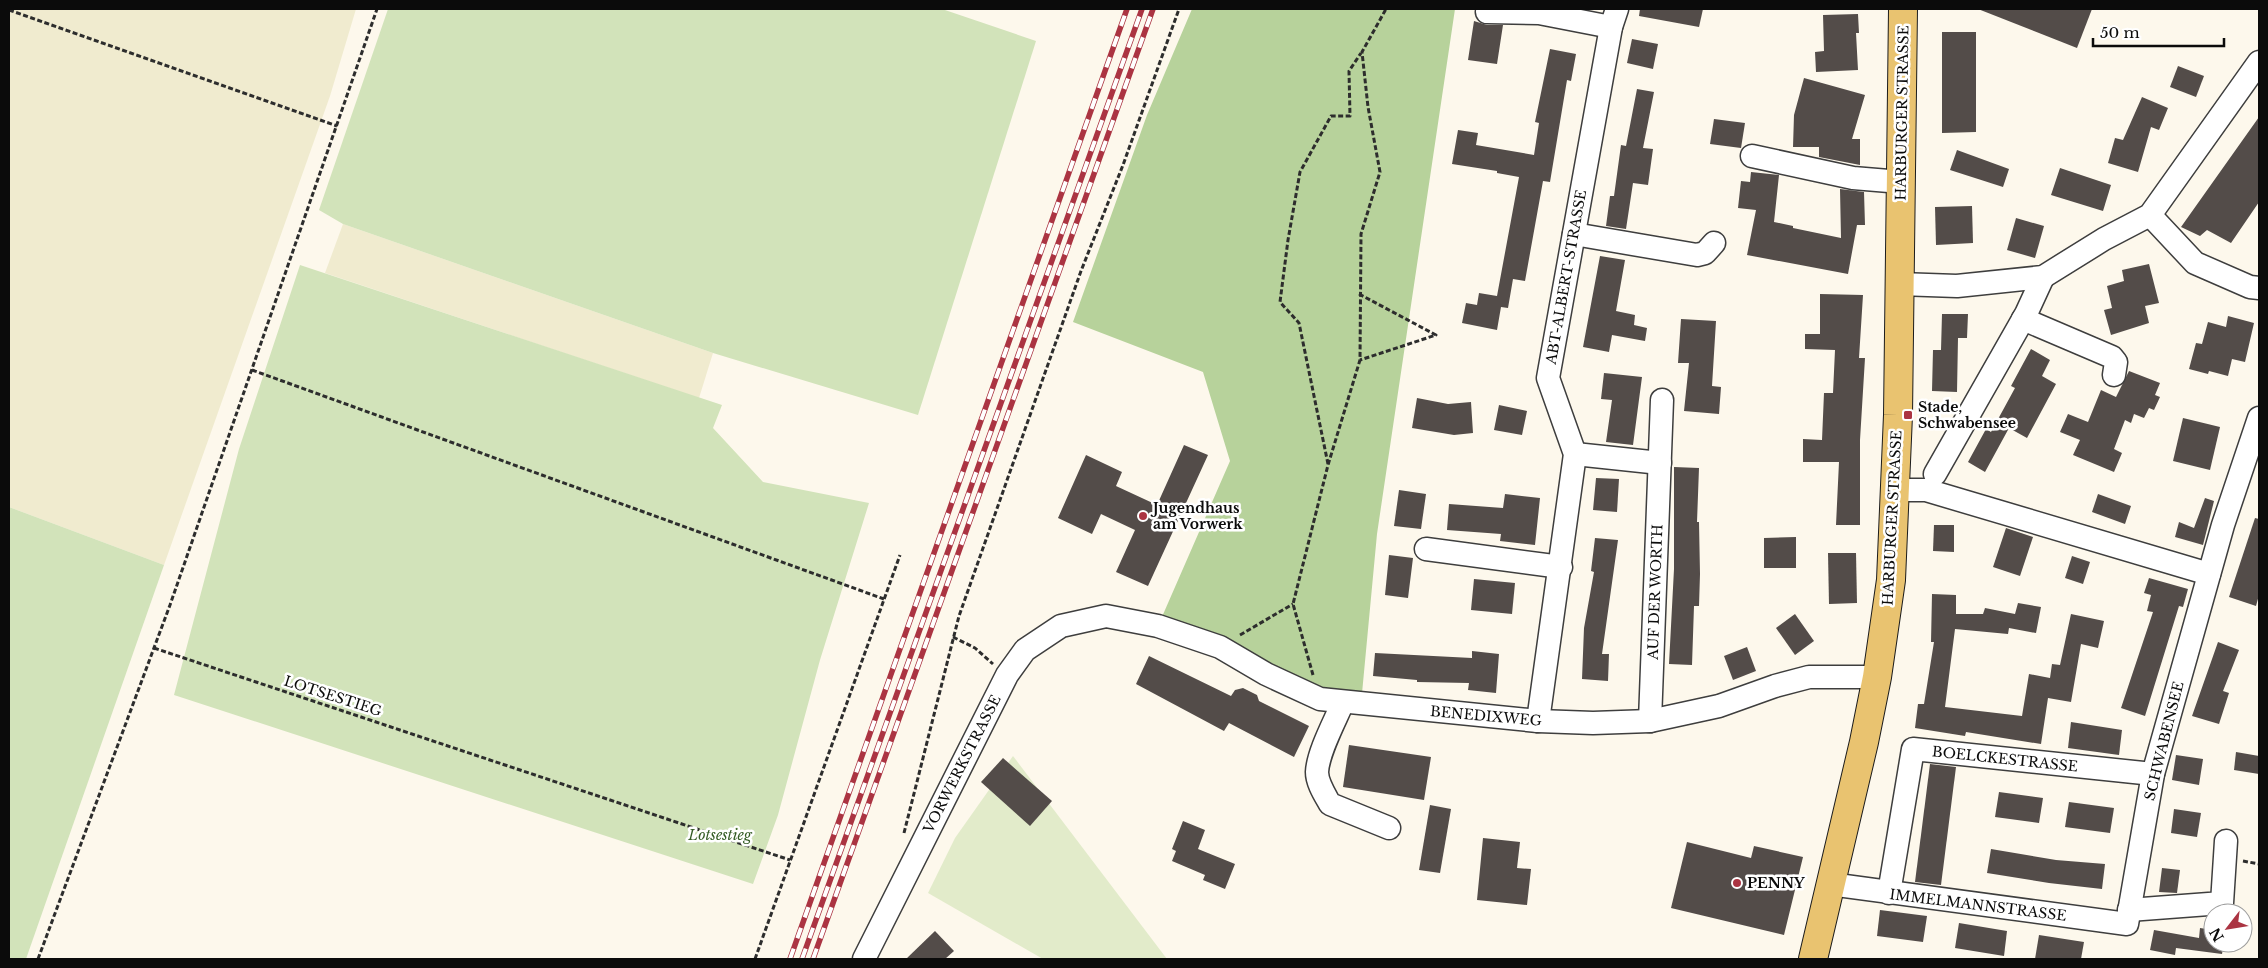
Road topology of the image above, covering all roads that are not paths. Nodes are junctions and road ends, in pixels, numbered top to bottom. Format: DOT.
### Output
graph roads {
  1 [pos="1903,9"];
  2 [pos="1487,12"];
  3 [pos="1614,18"];
  4 [pos="2259,62"];
  5 [pos="1752,156"];
  6 [pos="1901,182"];
  7 [pos="2150,215"];
  8 [pos="1574,234"];
  9 [pos="1714,243"];
  10 [pos="2043,277"];
  11 [pos="1899,284"];
  12 [pos="2259,288"];
  13 [pos="2023,319"];
  14 [pos="2114,375"];
  15 [pos="1662,400"];
  16 [pos="2259,418"];
  17 [pos="1575,454"];
  18 [pos="1660,463"];
  19 [pos="1935,474"];
  20 [pos="1895,490"];
  21 [pos="1426,549"];
  22 [pos="1561,566"];
  23 [pos="2209,574"];
  24 [pos="1106,616"];
  25 [pos="1877,677"];
  26 [pos="1343,702"];
  27 [pos="1650,721"];
  28 [pos="1538,722"];
  29 [pos="2152,774"];
  30 [pos="1388,828"];
  31 [pos="2226,841"];
  32 [pos="1830,884"];
  33 [pos="1889,893"];
  34 [pos="2128,917"];
  35 [pos="1815,949"];
  36 [pos="864,959"];
  1 -- 6 [label="main road, HARBURGER STRASSE"];
  2 -- 3 [label="street"];
  3 -- 8 [label="street, ABT-ALBERT-STRASSE"];
  4 -- 7 [label="street"];
  5 -- 6 [label="street"];
  6 -- 11 [label="main road, HARBURGER STRASSE"];
  7 -- 10 [label="street"];
  7 -- 12 [label="street"];
  8 -- 9 [label="street"];
  8 -- 17 [label="street, ABT-ALBERT-STRASSE"];
  10 -- 11 [label="street"];
  10 -- 13 [label="street"];
  11 -- 20 [label="main road, HARBURGER STRASSE"];
  13 -- 14 [label="street"];
  13 -- 19 [label="street"];
  15 -- 18 [label="street, AUF DER WORTH"];
  16 -- 23 [label="street, SCHWABENSEE"];
  17 -- 18 [label="street"];
  17 -- 22 [label="street, ABT-ALBERT-STRASSE"];
  18 -- 27 [label="street, AUF DER WORTH"];
  20 -- 23 [label="street"];
  20 -- 25 [label="main road, HARBURGER STRASSE"];
  21 -- 22 [label="street"];
  22 -- 28 [label="street, ABT-ALBERT-STRASSE"];
  23 -- 29 [label="street, SCHWABENSEE"];
  24 -- 26 [label="street, BENEDIXWEG"];
  24 -- 36 [label="street, VORWERKSTRASSE"];
  25 -- 27 [label="street, BENEDIXWEG"];
  25 -- 32 [label="main road, HARBURGER STRASSE"];
  26 -- 28 [label="street, BENEDIXWEG"];
  26 -- 30 [label="street"];
  27 -- 28 [label="street, BENEDIXWEG"];
  29 -- 33 [label="street, BOELCKESTRASSE"];
  29 -- 34 [label="street, SCHWABENSEE"];
  31 -- 34 [label="street"];
  32 -- 33 [label="street, IMMELMANNSTRASSE"];
  32 -- 35 [label="main road, HARBURGER STRASSE"];
  33 -- 34 [label="street, IMMELMANNSTRASSE"];
}
